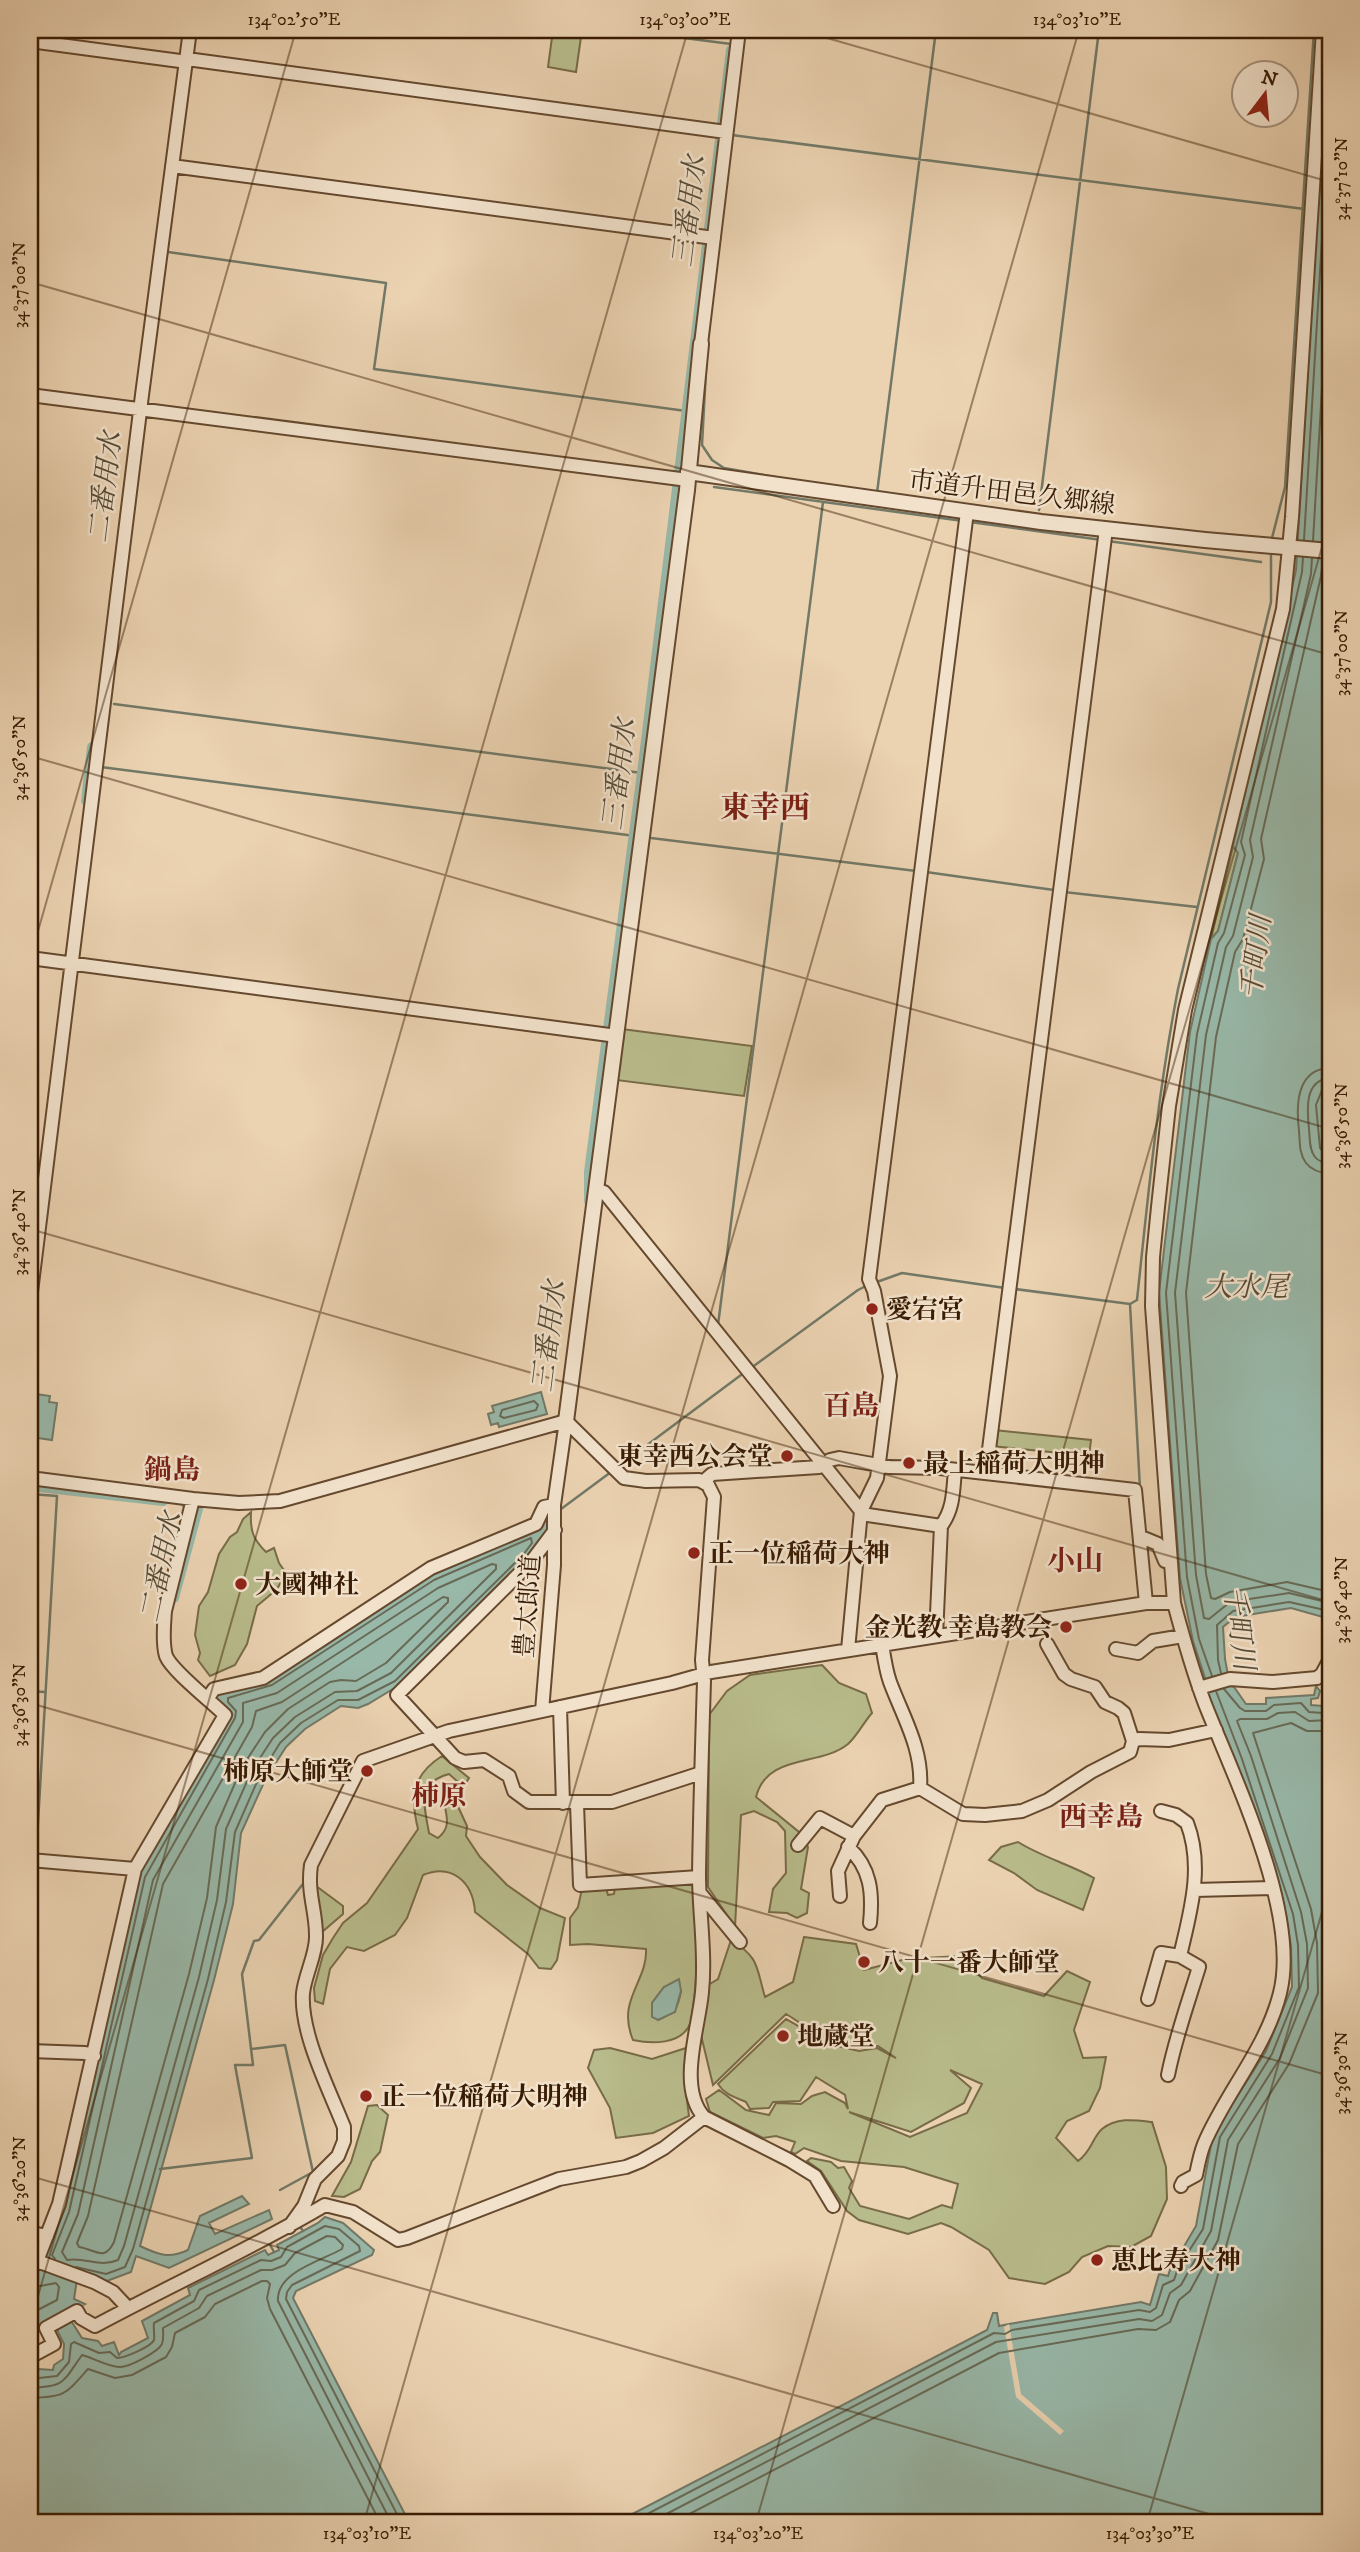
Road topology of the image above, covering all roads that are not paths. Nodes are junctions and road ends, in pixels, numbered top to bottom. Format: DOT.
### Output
graph roads {
  1 [pos="190,30"];
  2 [pos="739,30"];
  3 [pos="1323,30"];
  4 [pos="33,41"];
  5 [pos="184,60"];
  6 [pos="722,131"];
  7 [pos="172,166"];
  8 [pos="709,237"];
  9 [pos="701,344"];
  10 [pos="30,395"];
  11 [pos="138,409"];
  12 [pos="683,478"];
  13 [pos="966,519"];
  14 [pos="1106,537"];
  15 [pos="1287,547"];
  16 [pos="1330,551"];
  17 [pos="30,958"];
  18 [pos="72,964"];
  19 [pos="617,1036"];
  20 [pos="596,1189"];
  21 [pos="30,1300"];
  22 [pos="562,1423"];
  23 [pos="827,1462"];
  24 [pos="878,1464"];
  25 [pos="955,1470"];
  26 [pos="986,1473"];
  27 [pos="30,1478"];
  28 [pos="704,1481"];
  29 [pos="192,1504"];
  30 [pos="863,1508"];
  31 [pos="553,1513"];
  32 [pos="942,1525"];
  33 [pos="1141,1537"];
  34 [pos="1171,1574"];
  35 [pos="1146,1602"];
  36 [pos="1174,1603"];
  37 [pos="936,1636"];
  38 [pos="1183,1636"];
  39 [pos="882,1644"];
  40 [pos="1047,1644"];
  41 [pos="1116,1649"];
  42 [pos="848,1650"];
  43 [pos="1330,1659"];
  44 [pos="704,1677"];
  45 [pos="1202,1686"];
  46 [pos="209,1694"];
  47 [pos="560,1707"];
  48 [pos="542,1710"];
  49 [pos="1216,1730"];
  50 [pos="433,1736"];
  51 [pos="1133,1741"];
  52 [pos="701,1773"];
  53 [pos="920,1788"];
  54 [pos="563,1803"];
  55 [pos="577,1804"];
  56 [pos="1161,1811"];
  57 [pos="851,1841"];
  58 [pos="798,1845"];
  59 [pos="33,1861"];
  60 [pos="135,1869"];
  61 [pos="699,1877"];
  62 [pos="1273,1888"];
  63 [pos="1195,1890"];
  64 [pos="700,1893"];
  65 [pos="840,1896"];
  66 [pos="870,1923"];
  67 [pos="740,1942"];
  68 [pos="1180,1956"];
  69 [pos="1148,1999"];
  70 [pos="30,2051"];
  71 [pos="93,2056"];
  72 [pos="1168,2075"];
  73 [pos="704,2117"];
  74 [pos="1181,2186"];
  75 [pos="833,2206"];
  76 [pos="289,2227"];
  77 [pos="30,2233"];
  78 [pos="47,2236"];
  79 [pos="33,2266"];
  80 [pos="128,2308"];
  81 [pos="30,2357"];
  1 -- 5 [label="street"];
  2 -- 6 [label="street"];
  3 -- 15 [label="street"];
  4 -- 5 [label="street"];
  5 -- 6 [label="street"];
  5 -- 7 [label="street"];
  6 -- 8 [label="street"];
  7 -- 8 [label="street"];
  7 -- 11 [label="street"];
  8 -- 9 [label="street"];
  9 -- 12 [label="street"];
  10 -- 11 [label="street"];
  11 -- 12 [label="street"];
  11 -- 18 [label="street"];
  12 -- 13 [label="street, 市道升田邑久郷線"];
  12 -- 19 [label="street"];
  13 -- 14 [label="street, 市道升田邑久郷線"];
  13 -- 24 [label="street"];
  14 -- 15 [label="street, 市道升田邑久郷線"];
  14 -- 26 [label="street"];
  15 -- 16 [label="street, 市道升田邑久郷線"];
  15 -- 34 [label="street"];
  17 -- 18 [label="street"];
  18 -- 19 [label="street"];
  18 -- 21 [label="street"];
  19 -- 20 [label="street"];
  20 -- 22 [label="street"];
  20 -- 23 [label="street"];
  22 -- 28 [label="street"];
  22 -- 29 [label="street"];
  22 -- 31 [label="street, 豊太郎道"];
  23 -- 24 [label="street"];
  23 -- 28 [label="street"];
  23 -- 30 [label="street"];
  24 -- 25 [label="street"];
  24 -- 30 [label="street"];
  25 -- 26 [label="street"];
  25 -- 32 [label="street"];
  26 -- 33 [label="street"];
  27 -- 29 [label="street"];
  28 -- 44 [label="street"];
  29 -- 46 [label="street"];
  30 -- 32 [label="street"];
  30 -- 42 [label="street"];
  31 -- 46 [label="street"];
  31 -- 48 [label="street, 豊太郎道"];
  31 -- 50 [label="street"];
  32 -- 37 [label="street"];
  33 -- 34 [label="street"];
  33 -- 35 [label="street"];
  34 -- 36 [label="street"];
  35 -- 36 [label="street"];
  35 -- 37 [label="street"];
  36 -- 38 [label="street"];
  37 -- 39 [label="street"];
  38 -- 41 [label="street"];
  38 -- 45 [label="street"];
  39 -- 42 [label="street"];
  39 -- 53 [label="street"];
  40 -- 51 [label="street"];
  42 -- 44 [label="street"];
  43 -- 45 [label="street"];
  44 -- 47 [label="street"];
  44 -- 52 [label="street"];
  45 -- 49 [label="street"];
  46 -- 60 [label="street"];
  47 -- 48 [label="street"];
  47 -- 54 [label="street"];
  48 -- 50 [label="street"];
  49 -- 51 [label="street"];
  49 -- 62 [label="street"];
  50 -- 54 [label="street"];
  50 -- 76 [label="street"];
  51 -- 53 [label="street"];
  52 -- 55 [label="street"];
  52 -- 61 [label="street"];
  53 -- 57 [label="street"];
  54 -- 55 [label="street"];
  55 -- 61 [label="street"];
  56 -- 63 [label="street"];
  57 -- 58 [label="street"];
  57 -- 65 [label="street"];
  57 -- 66 [label="street"];
  59 -- 60 [label="street"];
  60 -- 71 [label="street"];
  61 -- 64 [label="street"];
  62 -- 63 [label="street"];
  62 -- 74 [label="street"];
  63 -- 68 [label="street"];
  64 -- 67 [label="street"];
  64 -- 73 [label="street"];
  68 -- 69 [label="street"];
  68 -- 72 [label="street"];
  70 -- 71 [label="street"];
  71 -- 78 [label="street"];
  73 -- 75 [label="street"];
  73 -- 76 [label="street"];
  76 -- 80 [label="street"];
  77 -- 78 [label="street"];
  78 -- 79 [label="street"];
  79 -- 80 [label="street"];
  80 -- 81 [label="street"];
}
